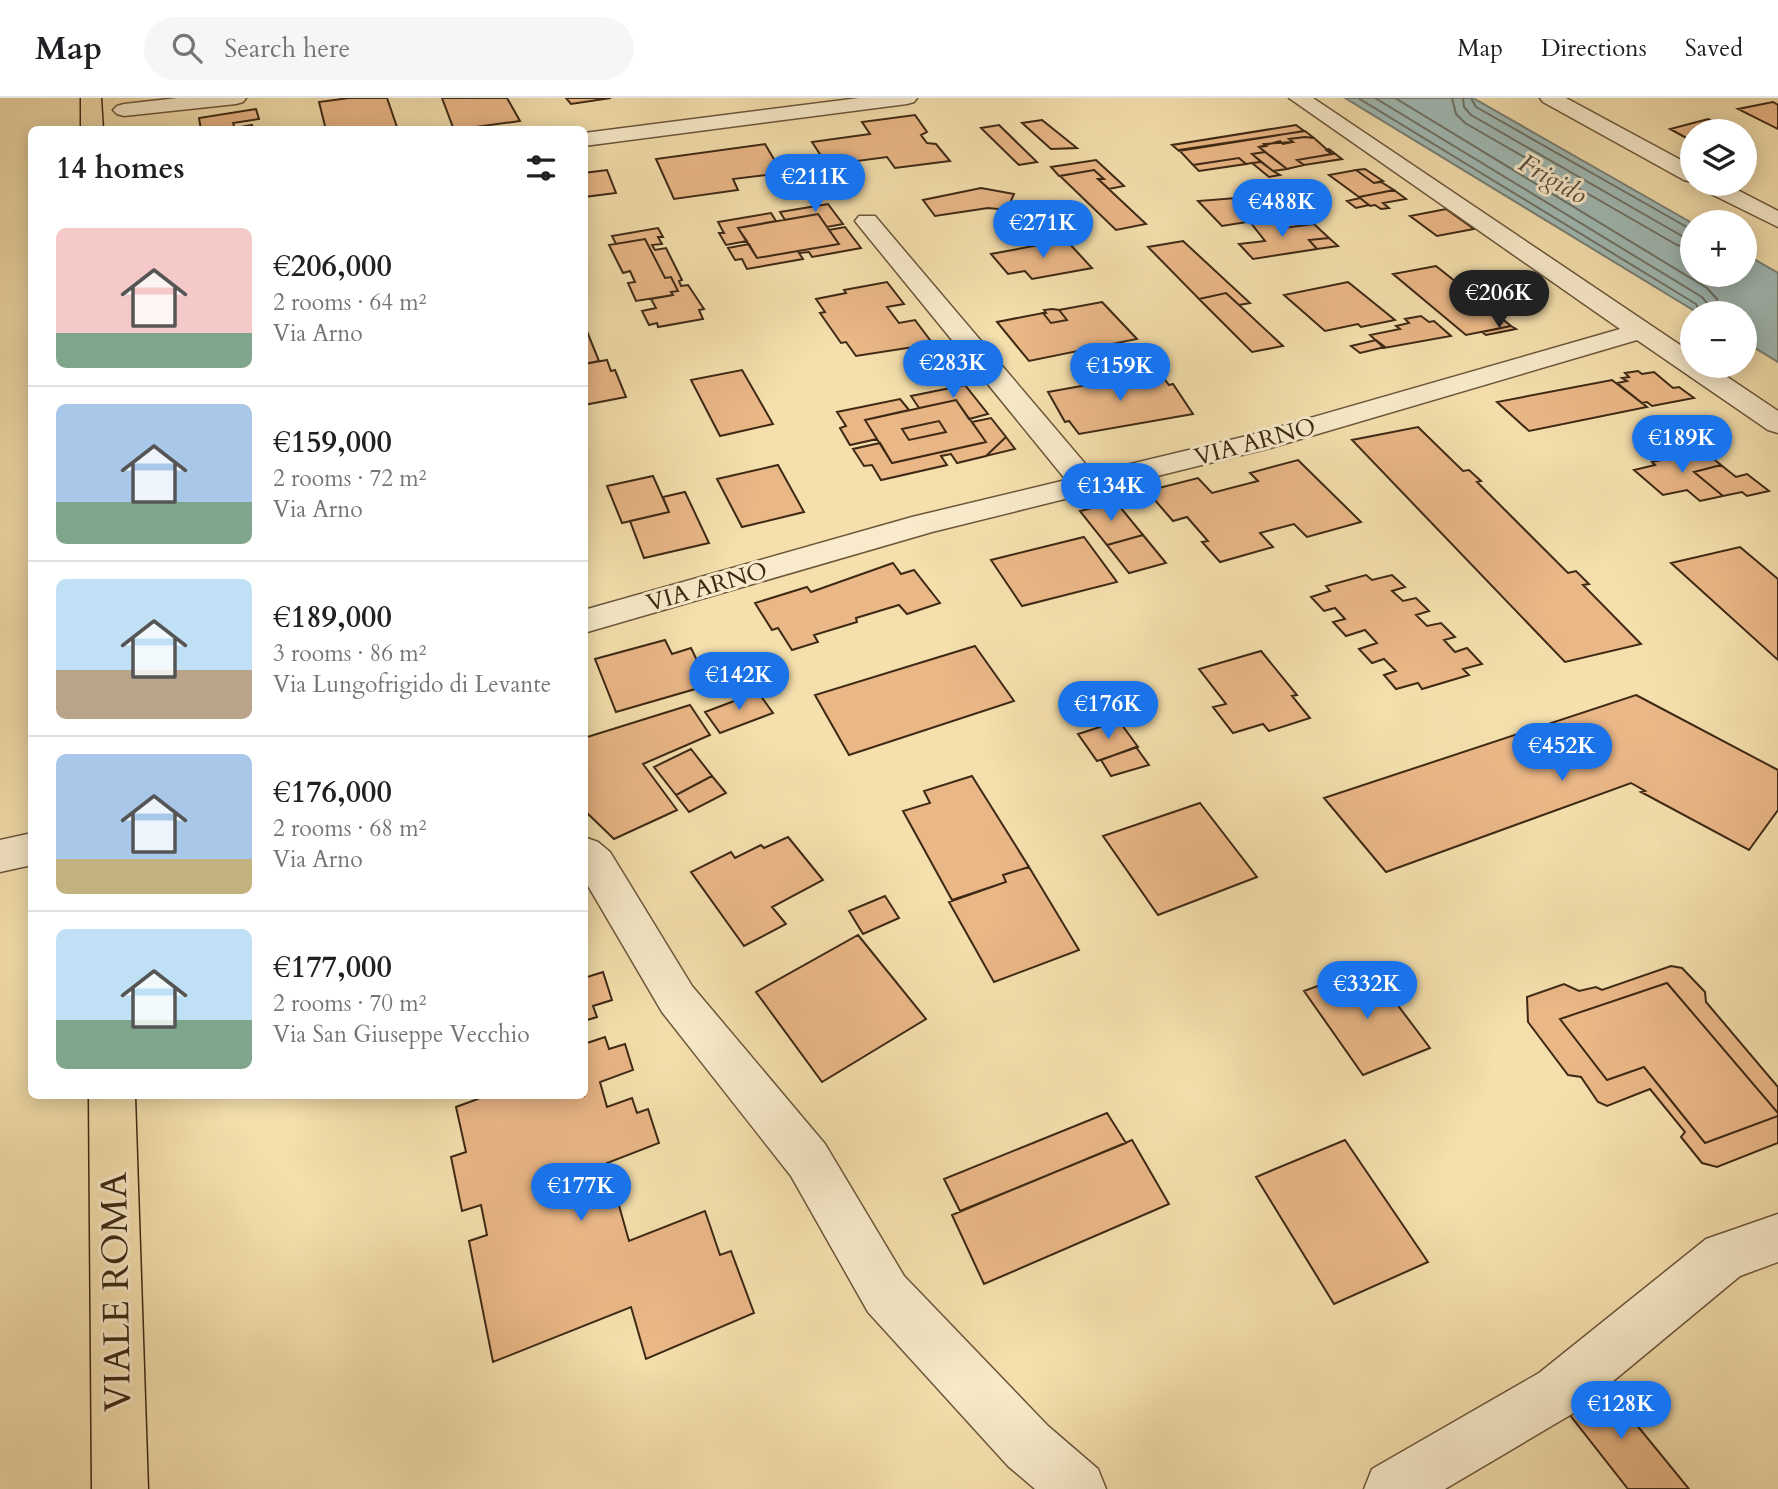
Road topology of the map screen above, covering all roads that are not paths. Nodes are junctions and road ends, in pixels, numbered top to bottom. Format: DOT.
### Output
graph roads {
  1 [pos="91,98"];
  2 [pos="236,98"];
  3 [pos="907,98"];
  4 [pos="1299,98"];
  5 [pos="1550,98"];
  6 [pos="124,110"];
  7 [pos="92,126"];
  8 [pos="588,139"];
  9 [pos="1680,168"];
  10 [pos="1732,196"];
  11 [pos="1778,220"];
  12 [pos="867,221"];
  13 [pos="1641,331"];
  14 [pos="1778,424"];
  15 [pos="1086,484"];
  16 [pos="588,621"];
  17 [pos="28,850"];
  18 [pos="0,856"];
  19 [pos="588,856"];
  20 [pos="112,1099"];
  21 [pos="1778,1238"];
  22 [pos="120,1489"];
  23 [pos="1078,1489"];
  24 [pos="1392,1489"];
  1 -- 7 [label="main road"];
  2 -- 6 [label="street"];
  3 -- 8 [label="street"];
  4 -- 13 [label="street"];
  5 -- 9 [label="street"];
  10 -- 11 [label="street"];
  12 -- 15 [label="street"];
  13 -- 14 [label="street"];
  13 -- 15 [label="street, VIA ARNO"];
  15 -- 16 [label="street, VIA ARNO"];
  17 -- 18 [label="street"];
  19 -- 23 [label="street"];
  20 -- 22 [label="main road, VIALE ROMA"];
  21 -- 24 [label="street"];
}
